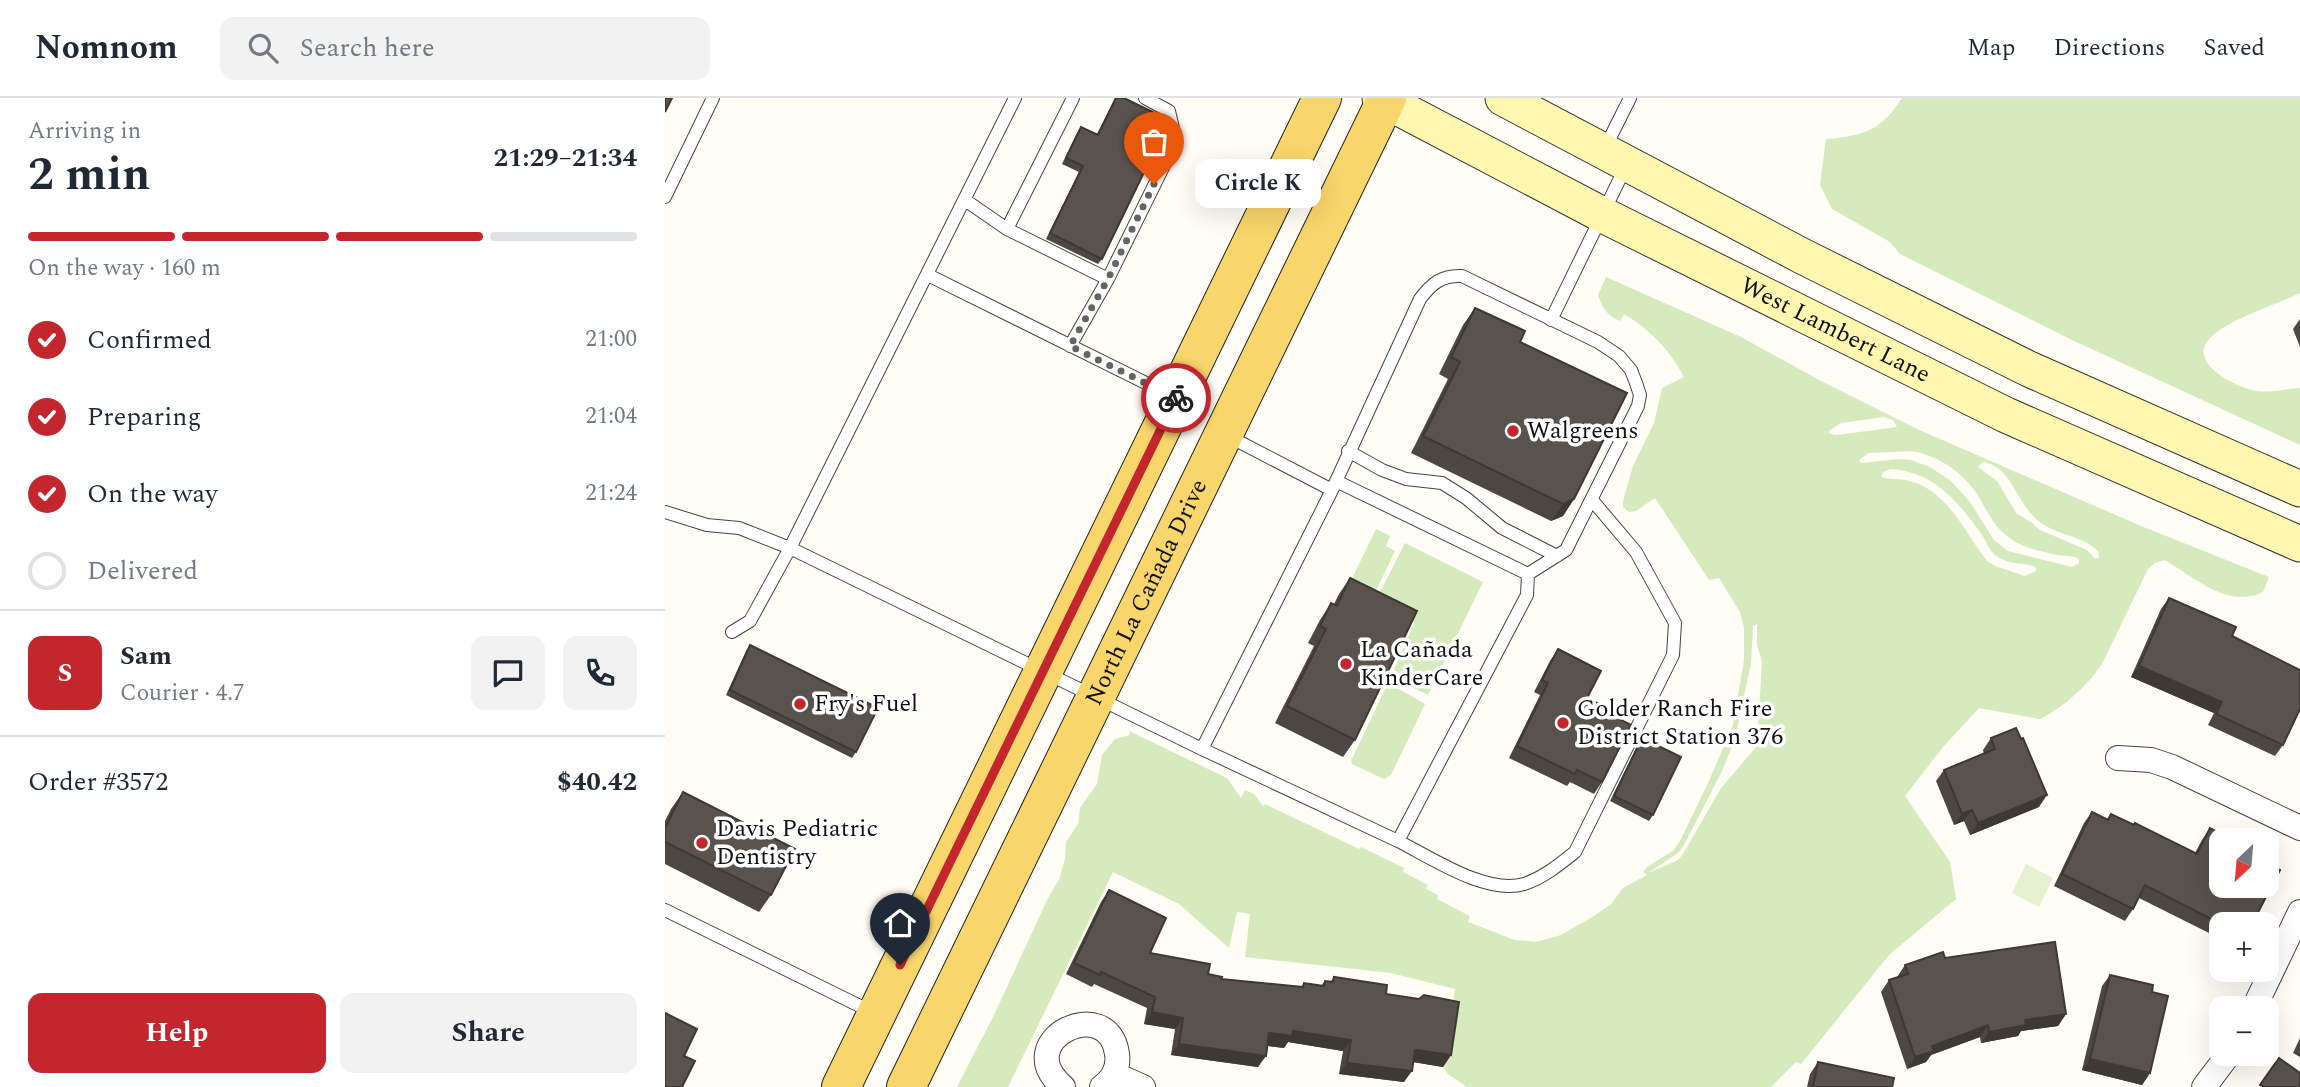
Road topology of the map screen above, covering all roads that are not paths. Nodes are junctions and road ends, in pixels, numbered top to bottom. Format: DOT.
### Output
graph roads {
  1 [pos="713,98"];
  2 [pos="1015,98"];
  3 [pos="1073,98"];
  4 [pos="1145,98"];
  5 [pos="1322,98"];
  6 [pos="1503,98"];
  7 [pos="1630,98"];
  8 [pos="1384,99"];
  9 [pos="1616,157"];
  10 [pos="665,197"];
  11 [pos="965,200"];
  12 [pos="1601,214"];
  13 [pos="1007,229"];
  14 [pos="927,275"];
  15 [pos="1108,279"];
  16 [pos="1551,320"];
  17 [pos="1070,346"];
  18 [pos="1177,398"];
  19 [pos="1224,435"];
  20 [pos="1348,451"];
  21 [pos="1334,485"];
  22 [pos="2300,489"];
  23 [pos="1591,500"];
  24 [pos="665,512"];
  25 [pos="2300,544"];
  26 [pos="790,548"];
  27 [pos="1557,556"];
  28 [pos="1528,575"];
  29 [pos="732,632"];
  30 [pos="1043,671"];
  31 [pos="1097,698"];
  32 [pos="1202,750"];
  33 [pos="2118,758"];
  34 [pos="2300,828"];
  35 [pos="1398,841"];
  36 [pos="665,910"];
  37 [pos="2300,912"];
  38 [pos="2260,996"];
  39 [pos="877,1014"];
  40 [pos="2220,1066"];
  41 [pos="1108,1081"];
  42 [pos="841,1087"];
  43 [pos="906,1087"];
  44 [pos="1063,1087"];
  45 [pos="1143,1087"];
  46 [pos="2204,1087"];
  1 -- 10 [label="lane"];
  2 -- 11 [label="lane"];
  3 -- 13 [label="lane"];
  4 -- 15 [label="lane"];
  5 -- 18 [label="main road"];
  6 -- 9 [label="main road, West Lambert Lane"];
  7 -- 9 [label="lane"];
  8 -- 12 [label="main road, West Lambert Lane"];
  8 -- 19 [label="main road, North La Cañada Drive"];
  9 -- 12 [label="lane"];
  9 -- 22 [label="main road, West Lambert Lane"];
  11 -- 13 [label="lane"];
  11 -- 14 [label="lane"];
  12 -- 16 [label="lane"];
  12 -- 25 [label="main road, West Lambert Lane"];
  13 -- 15 [label="lane"];
  14 -- 17 [label="lane"];
  14 -- 26 [label="lane"];
  15 -- 17 [label="lane"];
  16 -- 20 [label="lane"];
  16 -- 23 [label="lane"];
  17 -- 18 [label="lane"];
  18 -- 30 [label="main road"];
  19 -- 21 [label="lane"];
  19 -- 31 [label="main road, North La Cañada Drive"];
  20 -- 21 [label="lane"];
  20 -- 27 [label="lane"];
  21 -- 28 [label="lane"];
  21 -- 32 [label="lane"];
  23 -- 27 [label="lane"];
  23 -- 35 [label="lane"];
  24 -- 26 [label="lane"];
  26 -- 29 [label="lane"];
  26 -- 30 [label="lane"];
  27 -- 28 [label="lane"];
  28 -- 35 [label="lane"];
  30 -- 31 [label="lane"];
  30 -- 39 [label="main road"];
  31 -- 32 [label="lane"];
  31 -- 43 [label="main road, North La Cañada Drive"];
  32 -- 35 [label="lane"];
  33 -- 34 [label="street"];
  36 -- 39 [label="lane"];
  37 -- 38 [label="street"];
  39 -- 42 [label="main road"];
  40 -- 46 [label="street"];
  41 -- 44 [label="street"];
  41 -- 45 [label="street"];
}
